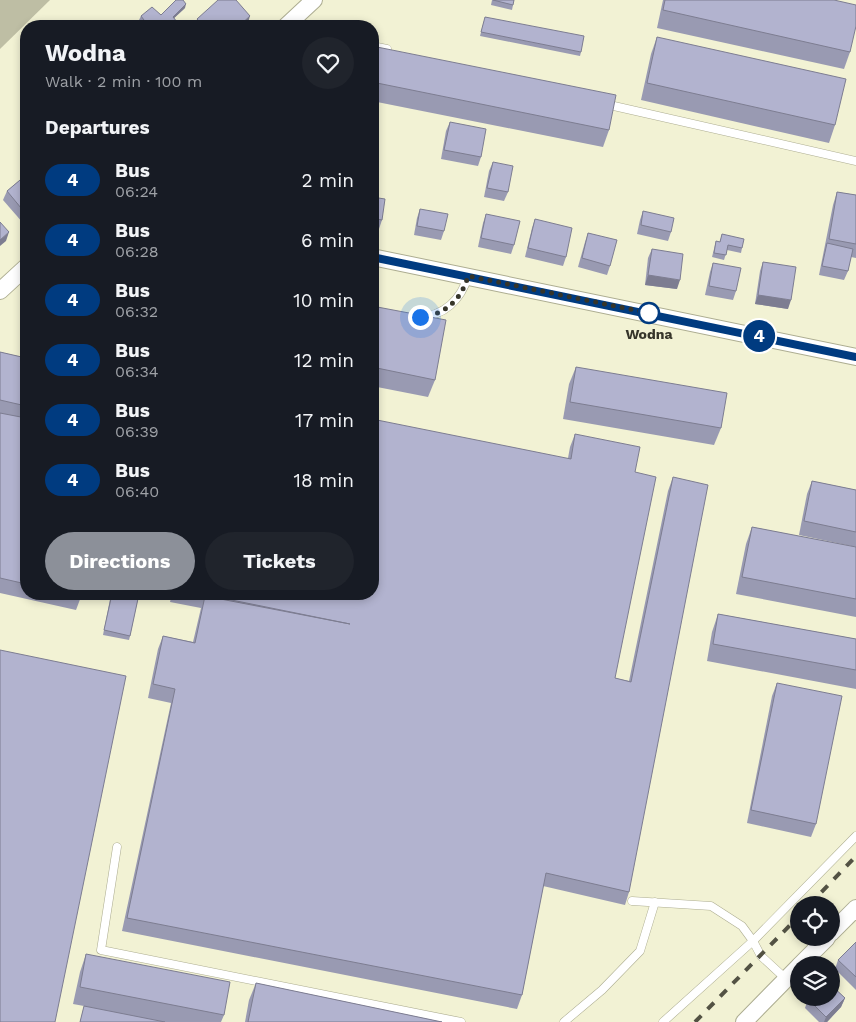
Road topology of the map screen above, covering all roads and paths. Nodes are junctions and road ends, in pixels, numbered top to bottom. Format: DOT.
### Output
graph roads {
  1 [pos="314,0"];
  2 [pos="292,20"];
  3 [pos="379,47"];
  4 [pos="391,50"];
  5 [pos="600,102"];
  6 [pos="856,161"];
  7 [pos="379,258"];
  8 [pos="20,273"];
  9 [pos="468,276"];
  10 [pos="0,291"];
  11 [pos="406,317"];
  12 [pos="856,357"];
  13 [pos="856,836"];
  14 [pos="117,848"];
  15 [pos="632,901"];
  16 [pos="656,902"];
  17 [pos="856,908"];
  18 [pos="840,924"];
  19 [pos="753,941"];
  20 [pos="819,946"];
  21 [pos="809,956"];
  22 [pos="790,975"];
  23 [pos="786,979"];
  24 [pos="461,1022"];
  25 [pos="564,1022"];
  26 [pos="663,1022"];
  27 [pos="744,1022"];
  1 -- 2 [label="street"];
  3 -- 4 [label="lane"];
  5 -- 6 [label="lane"];
  7 -- 9 [label="street"];
  8 -- 10 [label="street"];
  9 -- 11 [label="lane"];
  9 -- 12 [label="street"];
  13 -- 19 [label="lane"];
  14 -- 24 [label="lane"];
  15 -- 16 [label="lane"];
  16 -- 19 [label="lane"];
  16 -- 25 [label="lane"];
  17 -- 18 [label="street"];
  19 -- 23 [label="lane"];
  19 -- 26 [label="lane"];
  20 -- 21 [label="street"];
  22 -- 23 [label="street"];
  23 -- 27 [label="street"];
}
